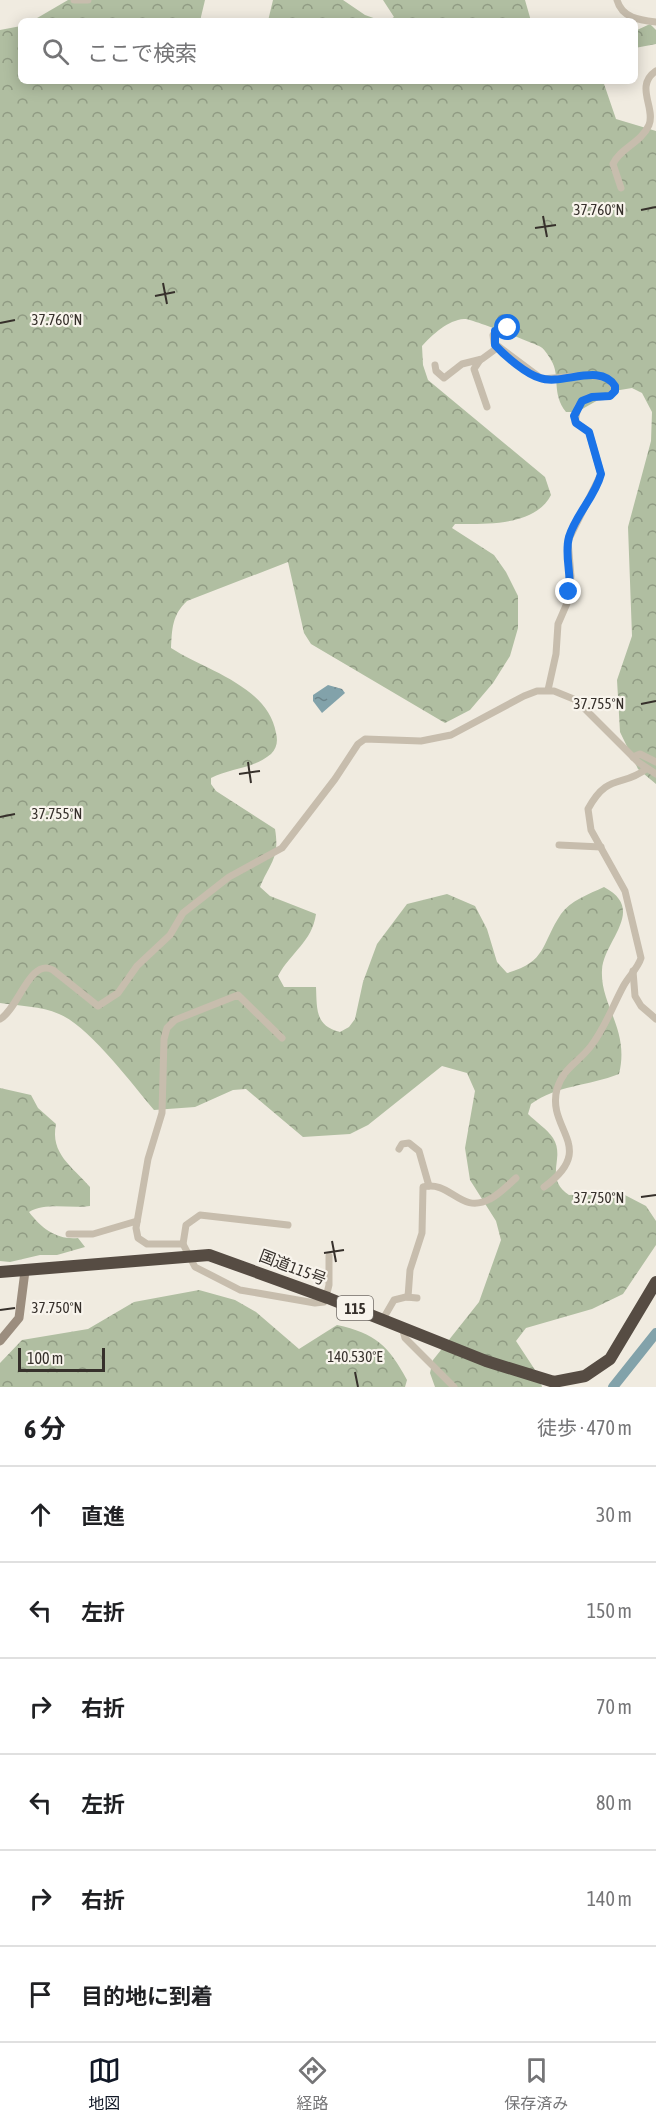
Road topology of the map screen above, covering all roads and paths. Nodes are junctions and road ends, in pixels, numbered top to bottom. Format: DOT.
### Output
graph roads {
  1 [pos="74,0"];
  2 [pos="88,0"];
  3 [pos="617,0"];
  4 [pos="656,22"];
  5 [pos="656,71"];
  6 [pos="621,188"];
  7 [pos="512,334"];
  8 [pos="497,348"];
  9 [pos="480,360"];
  10 [pos="435,365"];
  11 [pos="487,407"];
  12 [pos="548,690"];
  13 [pos="633,757"];
  14 [pos="656,762"];
  15 [pos="646,769"];
  16 [pos="656,774"];
  17 [pos="560,845"];
  18 [pos="601,847"];
  19 [pos="633,971"];
  20 [pos="0,1019"];
  21 [pos="656,1019"];
  22 [pos="282,1038"];
  23 [pos="399,1149"];
  24 [pos="516,1178"];
  25 [pos="429,1186"];
  26 [pos="544,1187"];
  27 [pos="137,1221"];
  28 [pos="288,1226"];
  29 [pos="69,1234"];
  30 [pos="186,1250"];
  31 [pos="329,1256"];
  32 [pos="25,1271"];
  33 [pos="0,1272"];
  34 [pos="656,1282"];
  35 [pos="327,1297"];
  36 [pos="408,1297"];
  37 [pos="417,1298"];
  38 [pos="383,1319"];
  39 [pos="402,1327"];
  40 [pos="0,1341"];
  41 [pos="582,1382"];
  42 [pos="454,1387"];
  1 -- 2 [label="street"];
  3 -- 4 [label="street"];
  5 -- 6 [label="street"];
  7 -- 8 [label="street"];
  8 -- 9 [label="street"];
  8 -- 12 [label="street"];
  9 -- 10 [label="street"];
  9 -- 11 [label="street"];
  12 -- 13 [label="street"];
  12 -- 20 [label="street"];
  13 -- 14 [label="street"];
  13 -- 15 [label="street"];
  15 -- 16 [label="street"];
  15 -- 18 [label="street"];
  17 -- 18 [label="street"];
  18 -- 19 [label="street"];
  19 -- 21 [label="street"];
  19 -- 26 [label="street"];
  22 -- 27 [label="street"];
  23 -- 25 [label="street"];
  24 -- 25 [label="street"];
  25 -- 36 [label="street"];
  27 -- 29 [label="street"];
  27 -- 30 [label="street"];
  28 -- 30 [label="street"];
  30 -- 32 [label="highway, 国道115号 / 115"];
  30 -- 35 [label="highway, 国道115号 / 115"];
  30 -- 35 [label="street"];
  31 -- 35 [label="street"];
  32 -- 33 [label="highway, 国道115号 / 115"];
  32 -- 40 [label="main road"];
  34 -- 41 [label="highway, 国道115号 / 115"];
  35 -- 38 [label="highway, 国道115号 / 115"];
  36 -- 37 [label="street"];
  36 -- 38 [label="street"];
  38 -- 39 [label="highway, 国道115号 / 115"];
  39 -- 41 [label="highway, 国道115号 / 115"];
  39 -- 42 [label="street"];
}
